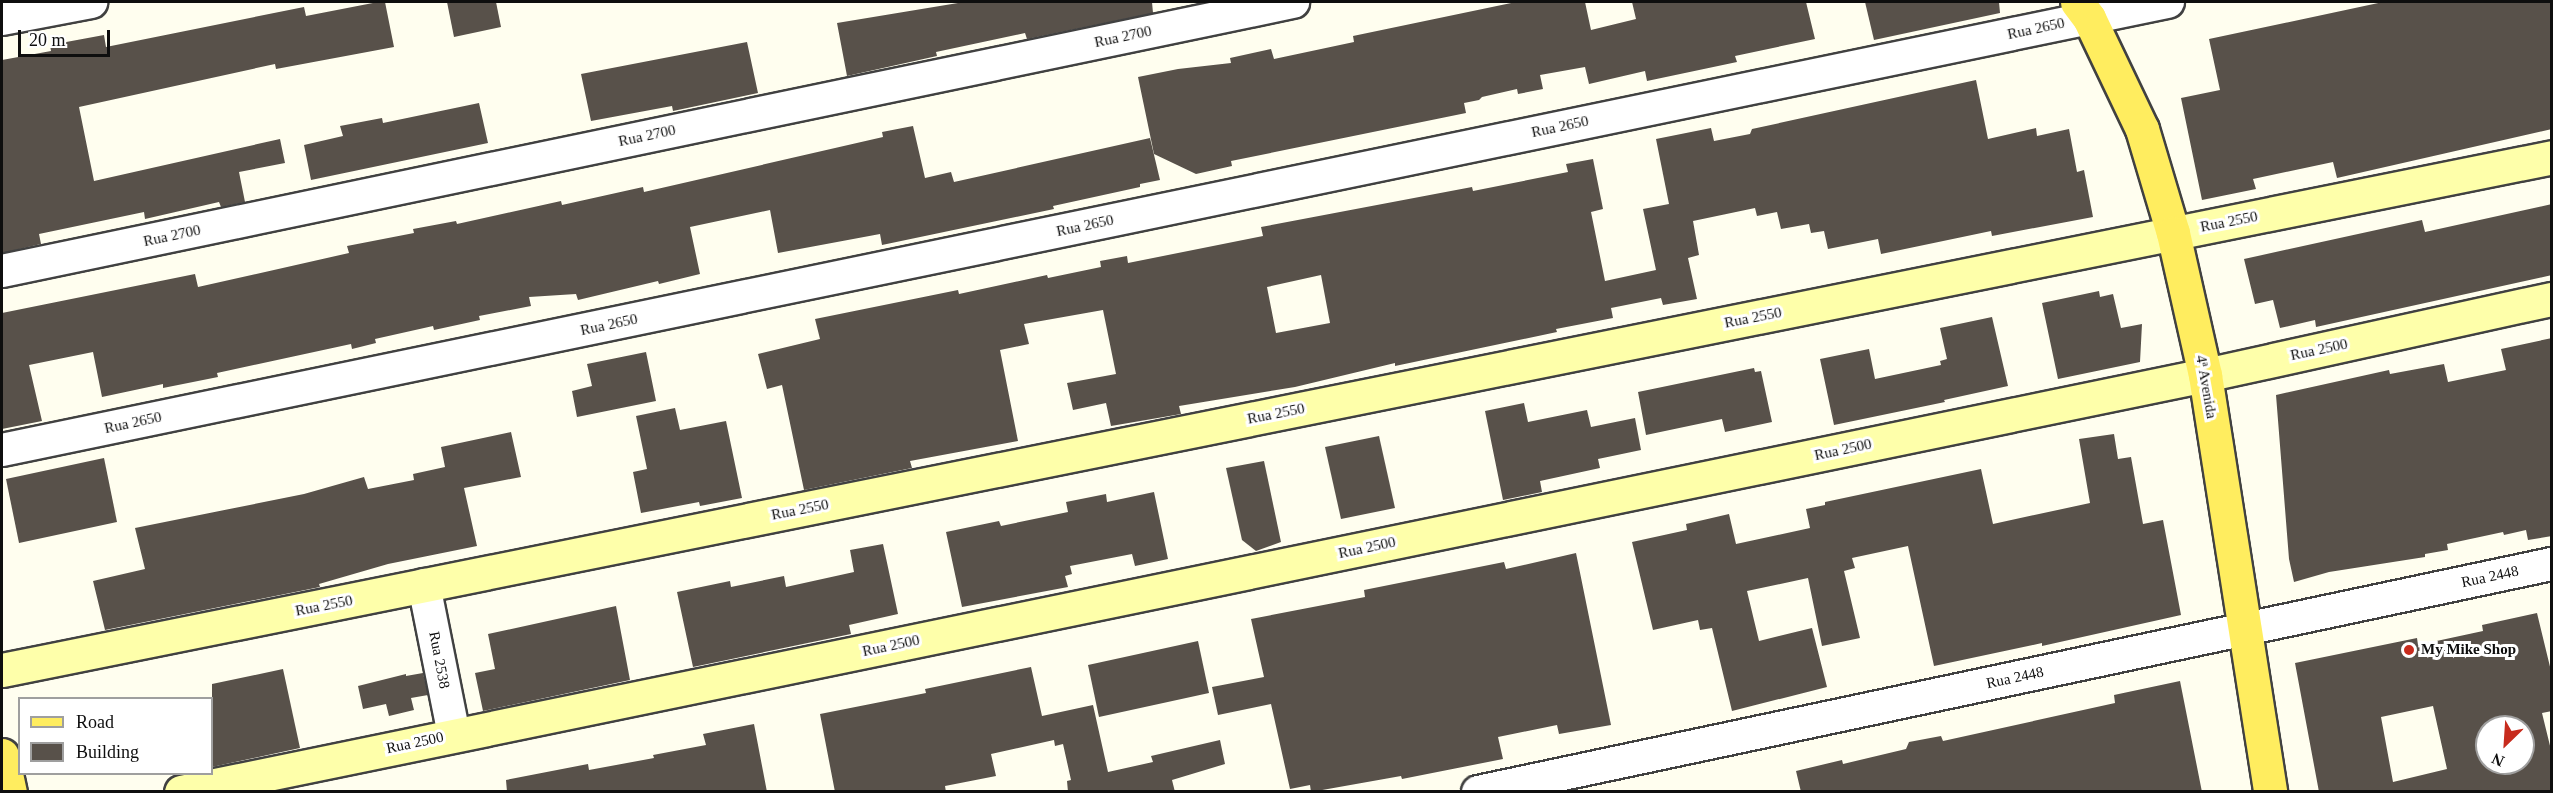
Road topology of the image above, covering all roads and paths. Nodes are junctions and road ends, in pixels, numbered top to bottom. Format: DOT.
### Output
graph roads {
  1 [pos="91,2"];
  2 [pos="1293,2"];
  3 [pos="2168,2"];
  4 [pos="2083,10"];
  5 [pos="2,19"];
  6 [pos="2552,157"];
  7 [pos="2174,233"];
  8 [pos="2,271"];
  9 [pos="2552,299"];
  10 [pos="2205,375"];
  11 [pos="2,450"];
  12 [pos="2552,564"];
  13 [pos="424,585"];
  14 [pos="2245,629"];
  15 [pos="2,670"];
  16 [pos="454,735"];
  17 [pos="2,754"];
  18 [pos="10,792"];
  19 [pos="181,792"];
  20 [pos="1478,792"];
  21 [pos="2270,792"];
  1 -- 5 [label="street"];
  2 -- 8 [label="street, Rua 2700"];
  3 -- 4 [label="street, Rua 2650"];
  4 -- 7 [label="main road, 4ª Avenida"];
  4 -- 11 [label="street, Rua 2650"];
  6 -- 7 [label="main road, Rua 2550"];
  7 -- 10 [label="main road, 4ª Avenida"];
  7 -- 13 [label="main road, Rua 2550"];
  9 -- 10 [label="main road, Rua 2500"];
  10 -- 14 [label="main road, 4ª Avenida"];
  10 -- 16 [label="main road, Rua 2500"];
  12 -- 14 [label="street, Rua 2448"];
  13 -- 15 [label="main road, Rua 2550"];
  13 -- 16 [label="street, Rua 2538"];
  14 -- 20 [label="street, Rua 2448"];
  14 -- 21 [label="main road, 4ª Avenida"];
  16 -- 19 [label="main road, Rua 2500"];
  17 -- 18 [label="main road"];
}
